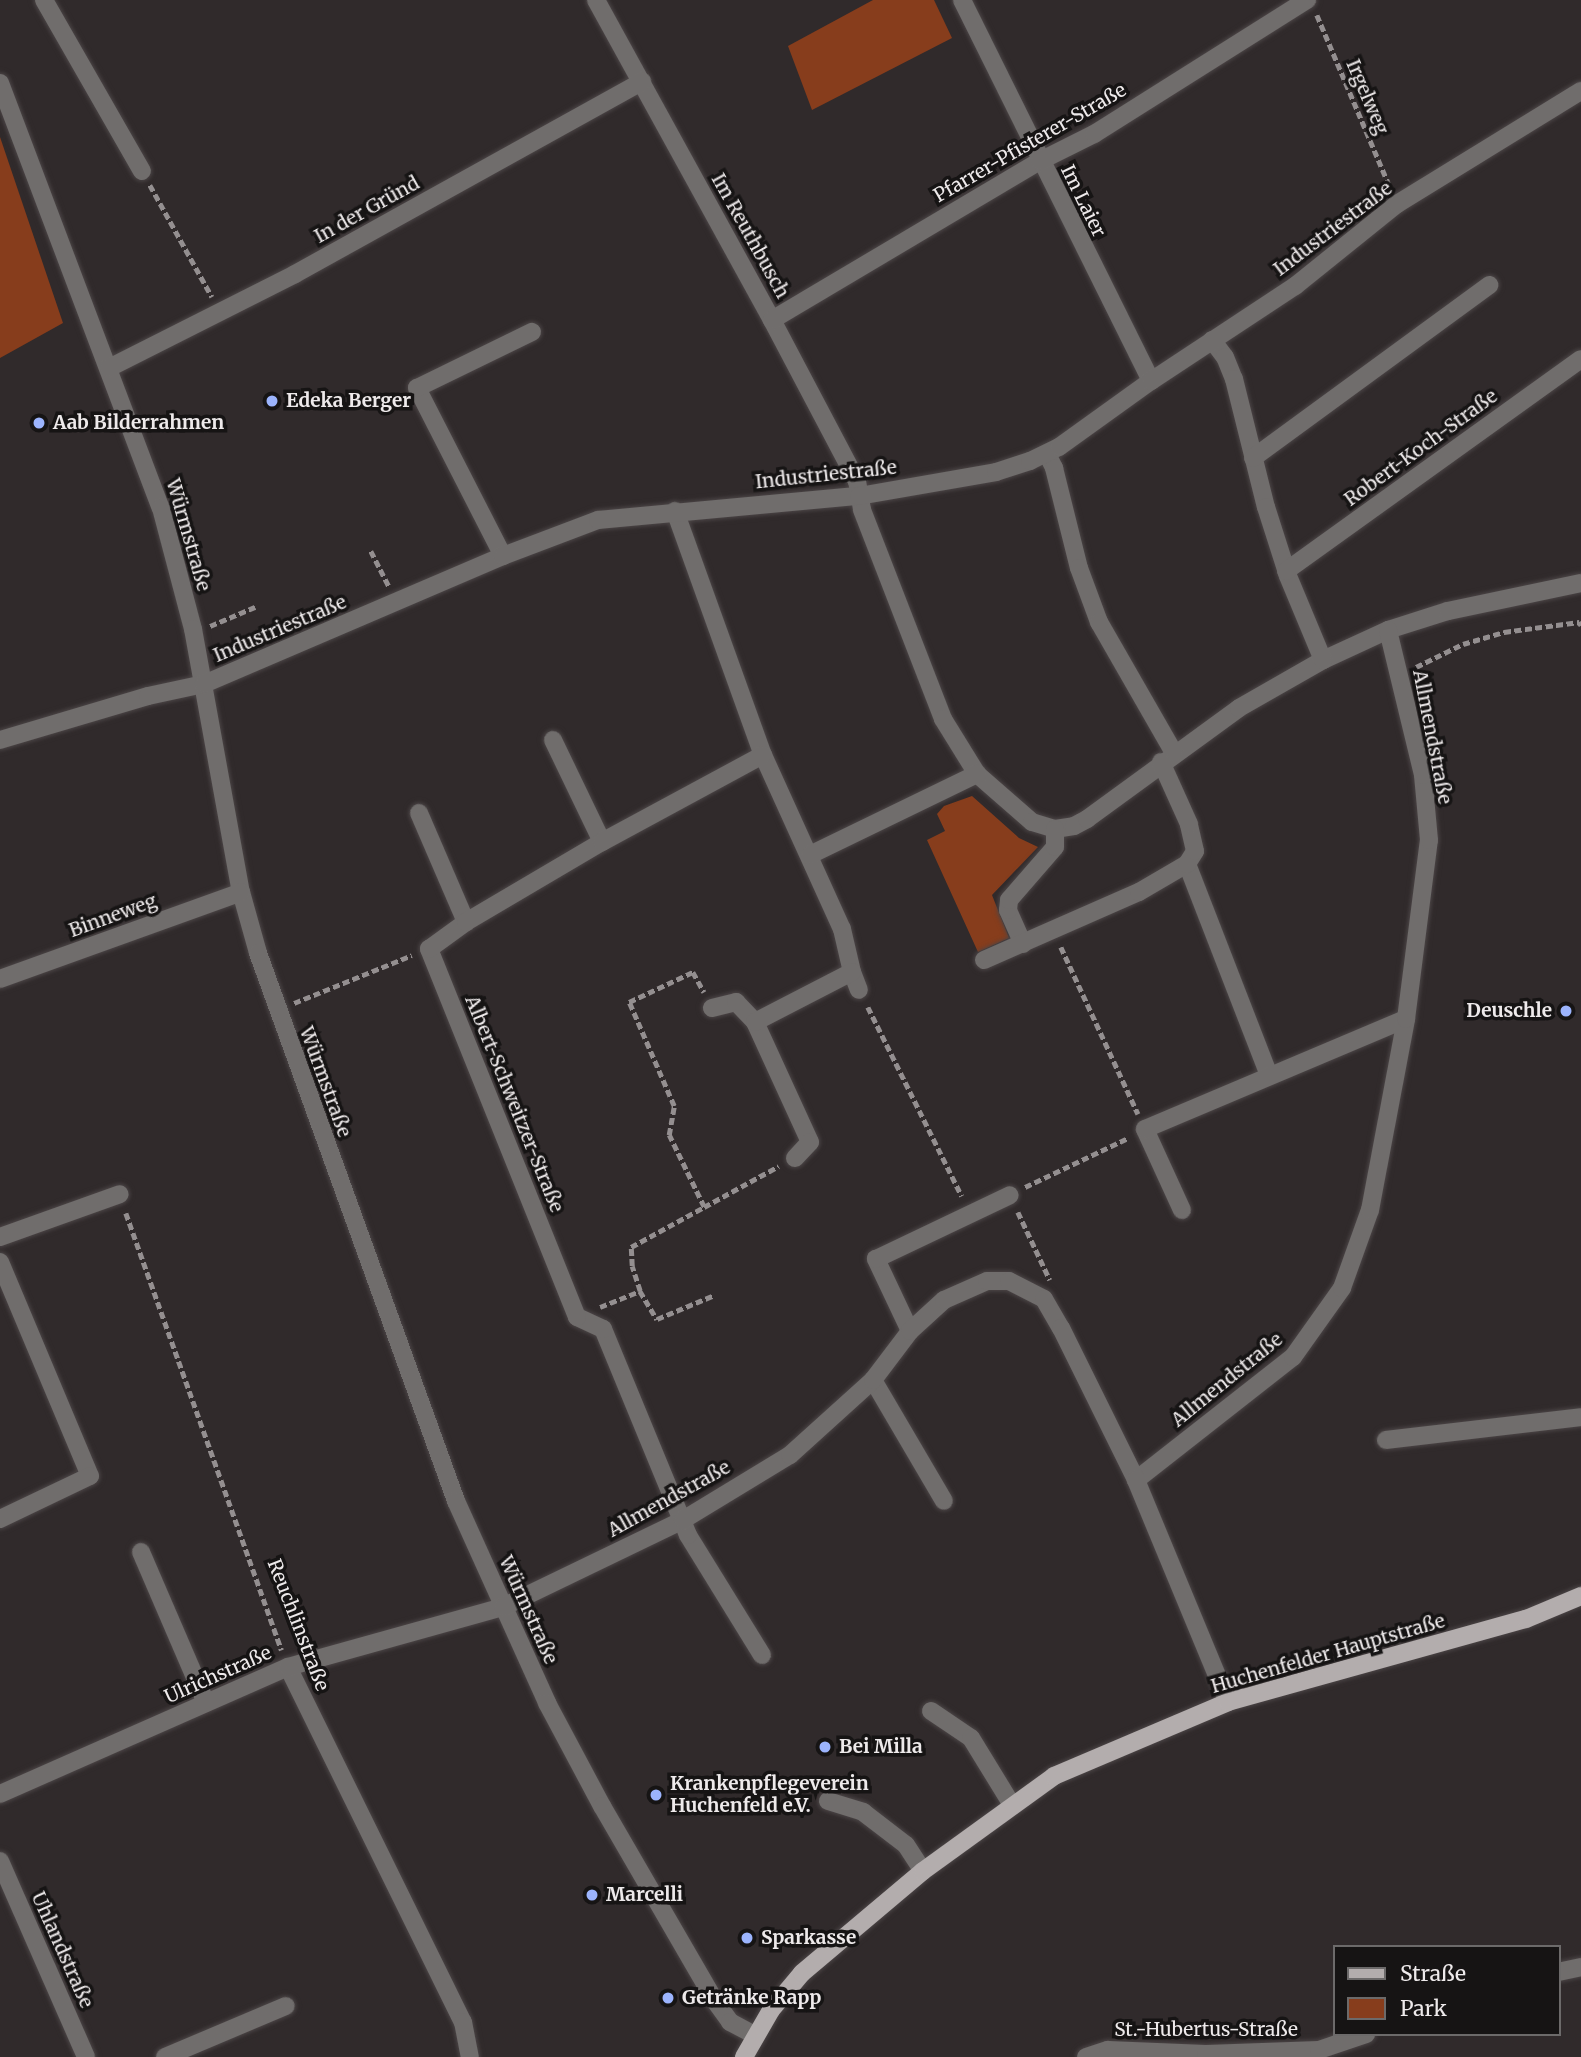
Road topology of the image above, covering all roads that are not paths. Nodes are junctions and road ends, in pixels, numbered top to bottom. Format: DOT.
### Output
graph roads {
  1 [pos="44,0"];
  2 [pos="596,0"];
  3 [pos="962,0"];
  4 [pos="1312,6"];
  5 [pos="642,82"];
  6 [pos="0,83"];
  7 [pos="1581,91"];
  8 [pos="1040,160"];
  9 [pos="142,171"];
  10 [pos="1489,285"];
  11 [pos="772,320"];
  12 [pos="531,331"];
  13 [pos="1212,340"];
  14 [pos="1581,359"];
  15 [pos="109,368"];
  16 [pos="1150,381"];
  17 [pos="1046,454"];
  18 [pos="1253,458"];
  19 [pos="859,496"];
  20 [pos="675,511"];
  21 [pos="503,556"];
  22 [pos="1286,571"];
  23 [pos="1581,583"];
  24 [pos="1388,630"];
  25 [pos="1323,660"];
  26 [pos="204,684"];
  27 [pos="0,740"];
  28 [pos="554,740"];
  29 [pos="762,755"];
  30 [pos="1168,757"];
  31 [pos="977,774"];
  32 [pos="419,813"];
  33 [pos="1055,829"];
  34 [pos="602,842"];
  35 [pos="810,855"];
  36 [pos="1187,864"];
  37 [pos="240,892"];
  38 [pos="466,922"];
  39 [pos="1023,944"];
  40 [pos="984,960"];
  41 [pos="852,972"];
  42 [pos="0,979"];
  43 [pos="859,990"];
  44 [pos="712,1008"];
  45 [pos="1406,1019"];
  46 [pos="755,1021"];
  47 [pos="1269,1075"];
  48 [pos="795,1158"];
  49 [pos="120,1194"];
  50 [pos="1010,1195"];
  51 [pos="1182,1210"];
  52 [pos="0,1237"];
  53 [pos="0,1262"];
  54 [pos="910,1331"];
  55 [pos="873,1380"];
  56 [pos="1581,1417"];
  57 [pos="1386,1440"];
  58 [pos="1136,1480"];
  59 [pos="944,1501"];
  60 [pos="0,1519"];
  61 [pos="683,1520"];
  62 [pos="141,1552"];
  63 [pos="1579,1603"];
  64 [pos="503,1607"];
  65 [pos="762,1655"];
  66 [pos="288,1667"];
  67 [pos="1228,1702"];
  68 [pos="206,1703"];
  69 [pos="931,1712"];
  70 [pos="0,1794"];
  71 [pos="828,1801"];
  72 [pos="1012,1805"];
  73 [pos="0,1861"];
  74 [pos="923,1871"];
  75 [pos="1581,1967"];
  76 [pos="1560,1972"];
  77 [pos="286,2006"];
  78 [pos="754,2035"];
  79 [pos="1360,2036"];
  80 [pos="86,2057"];
  81 [pos="165,2057"];
  82 [pos="470,2057"];
  83 [pos="744,2057"];
  84 [pos="1086,2057"];
  1 -- 9 [label="street"];
  2 -- 5 [label="street, Im Reuthbusch"];
  3 -- 8 [label="street, Im Laier"];
  4 -- 8 [label="street, Pfarrer-Pfisterer-Straße"];
  5 -- 11 [label="street, Im Reuthbusch"];
  5 -- 15 [label="street, In der Gründ"];
  6 -- 15 [label="street, Würmstraße"];
  7 -- 13 [label="street, Industriestraße"];
  8 -- 11 [label="street, Pfarrer-Pfisterer-Straße"];
  8 -- 16 [label="street, Im Laier"];
  10 -- 18 [label="street"];
  11 -- 19 [label="street, Im Reuthbusch"];
  12 -- 21 [label="street"];
  13 -- 16 [label="street, Industriestraße"];
  13 -- 18 [label="street"];
  14 -- 22 [label="street, Robert-Koch-Straße"];
  15 -- 26 [label="street, Würmstraße"];
  16 -- 17 [label="street, Industriestraße"];
  17 -- 19 [label="street, Industriestraße"];
  17 -- 30 [label="street"];
  18 -- 22 [label="street"];
  19 -- 20 [label="street, Industriestraße"];
  19 -- 31 [label="street"];
  20 -- 21 [label="street, Industriestraße"];
  20 -- 29 [label="street"];
  21 -- 26 [label="street, Industriestraße"];
  22 -- 25 [label="street"];
  23 -- 24 [label="street"];
  24 -- 25 [label="street"];
  24 -- 45 [label="street, Allmendstraße"];
  25 -- 30 [label="street"];
  26 -- 27 [label="street, Industriestraße"];
  26 -- 37 [label="street, Würmstraße"];
  28 -- 34 [label="street"];
  29 -- 34 [label="street"];
  29 -- 35 [label="street"];
  30 -- 33 [label="street"];
  30 -- 36 [label="street"];
  31 -- 33 [label="street"];
  31 -- 35 [label="street"];
  32 -- 38 [label="street"];
  33 -- 39 [label="street"];
  34 -- 38 [label="street"];
  35 -- 41 [label="street"];
  36 -- 39 [label="street"];
  36 -- 47 [label="street"];
  37 -- 42 [label="street, Binneweg"];
  37 -- 64 [label="street, Würmstraße"];
  38 -- 61 [label="street, Albert-Schweitzer-Straße"];
  39 -- 40 [label="street"];
  41 -- 43 [label="street"];
  41 -- 46 [label="street"];
  44 -- 46 [label="street"];
  45 -- 47 [label="street"];
  45 -- 58 [label="street, Allmendstraße"];
  46 -- 48 [label="street"];
  47 -- 51 [label="street"];
  49 -- 52 [label="street"];
  50 -- 54 [label="street"];
  53 -- 60 [label="street"];
  54 -- 55 [label="street, Allmendstraße"];
  54 -- 58 [label="street, Allmendstraße"];
  55 -- 59 [label="street"];
  55 -- 61 [label="street, Allmendstraße"];
  56 -- 57 [label="street"];
  58 -- 67 [label="street, Allmendstraße"];
  61 -- 64 [label="street, Allmendstraße"];
  61 -- 65 [label="street"];
  62 -- 68 [label="street"];
  63 -- 67 [label="main road, Huchenfelder Hauptstraße"];
  64 -- 66 [label="street, Ulrichstraße"];
  64 -- 78 [label="street, Würmstraße"];
  66 -- 68 [label="street, Ulrichstraße"];
  66 -- 82 [label="street, Reuchlinstraße"];
  67 -- 72 [label="main road, Huchenfelder Hauptstraße"];
  68 -- 70 [label="street, Ulrichstraße"];
  69 -- 72 [label="street"];
  71 -- 74 [label="street"];
  72 -- 74 [label="main road, Huchenfelder Hauptstraße"];
  73 -- 80 [label="street, Uhlandstraße"];
  74 -- 78 [label="main road, Huchenfelder Hauptstraße"];
  75 -- 76 [label="street"];
  77 -- 81 [label="street"];
  78 -- 83 [label="main road, Huchenfelder Hauptstraße"];
  79 -- 84 [label="street, St.-Hubertus-Straße"];
}
